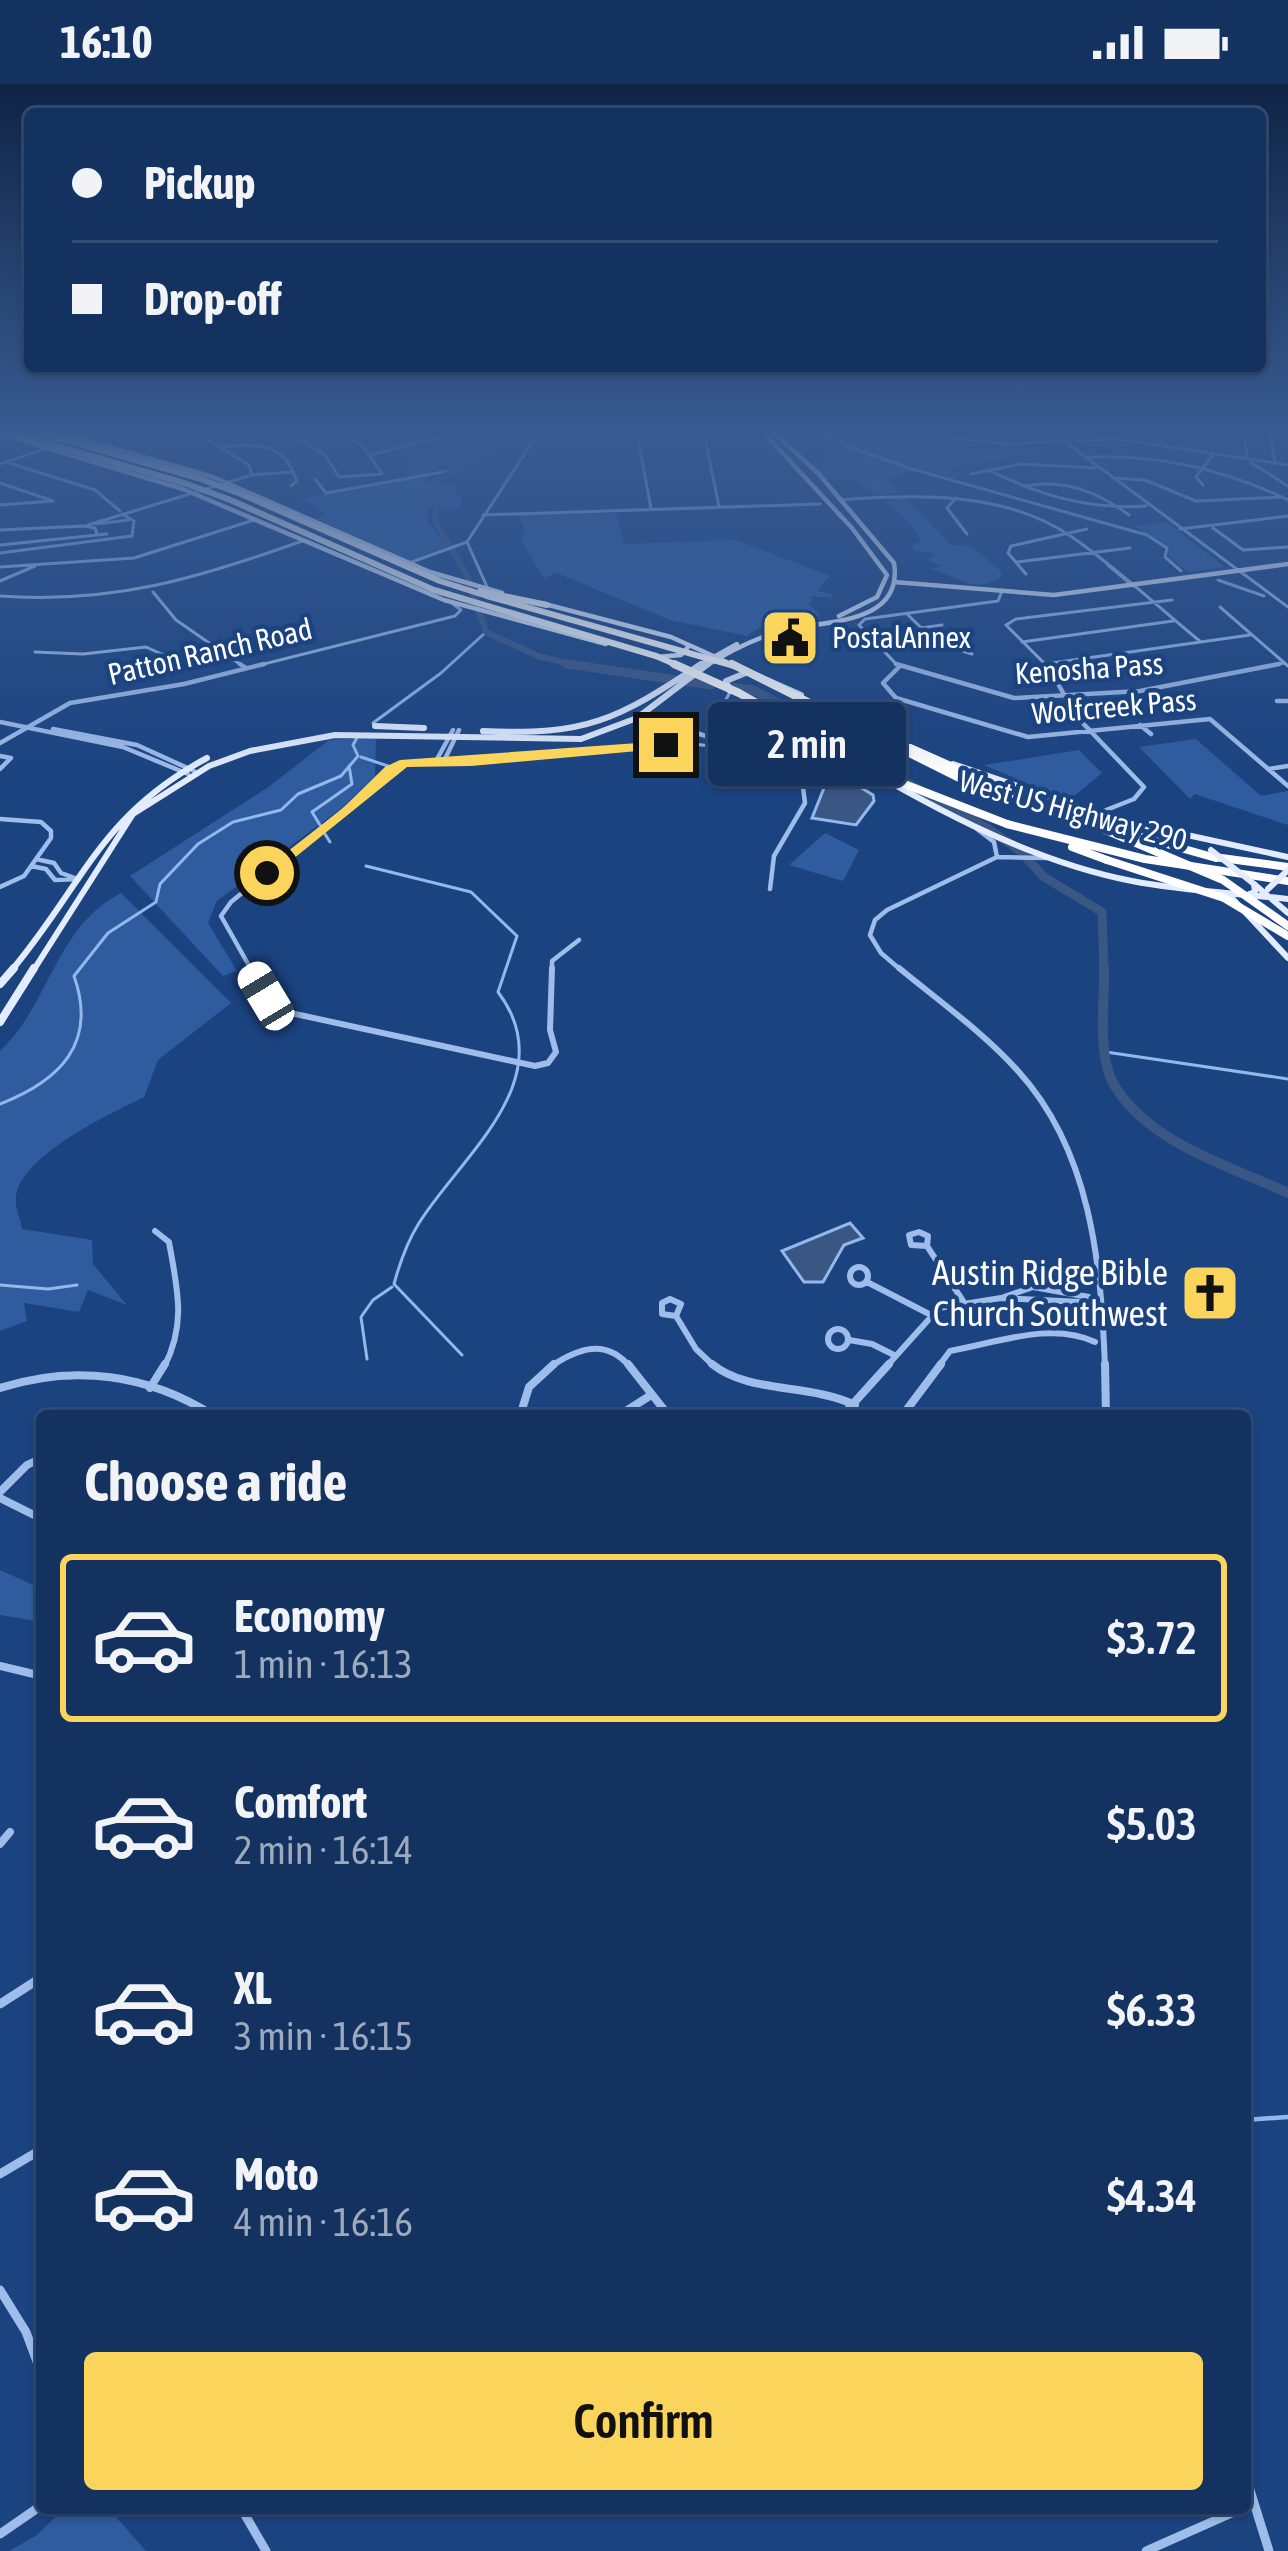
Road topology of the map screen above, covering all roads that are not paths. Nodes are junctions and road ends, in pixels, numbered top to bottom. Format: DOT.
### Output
graph roads {
  1 [pos="166,547"];
  2 [pos="284,547"];
  3 [pos="320,547"];
  4 [pos="327,547"];
  5 [pos="335,547"];
  6 [pos="368,547"];
  7 [pos="373,547"];
  8 [pos="453,547"];
  9 [pos="466,547"];
  10 [pos="868,547"];
  11 [pos="882,547"];
  12 [pos="1010,547"];
  13 [pos="1084,547"];
  14 [pos="1204,547"];
  15 [pos="1240,547"];
  16 [pos="1285,547"];
  17 [pos="1130,548"];
  18 [pos="1091,553"];
  19 [pos="1017,562"];
  20 [pos="41,563"];
  21 [pos="409,563"];
  22 [pos="1288,563"];
  23 [pos="0,567"];
  24 [pos="1232,569"];
  25 [pos="374,572"];
  26 [pos="429,574"];
  27 [pos="1026,574"];
  28 [pos="886,580"];
  29 [pos="0,581"];
  30 [pos="897,581"];
  31 [pos="1130,584"];
  32 [pos="452,585"];
  33 [pos="486,588"];
  34 [pos="153,592"];
  35 [pos="1002,592"];
  36 [pos="0,596"];
  37 [pos="1172,600"];
  38 [pos="446,601"];
  39 [pos="1150,601"];
  40 [pos="547,604"];
  41 [pos="1220,607"];
  42 [pos="1288,607"];
  43 [pos="907,614"];
  44 [pos="843,615"];
  45 [pos="1175,621"];
  46 [pos="824,625"];
  47 [pos="942,625"];
  48 [pos="921,628"];
  49 [pos="763,634"];
  50 [pos="1250,635"];
  51 [pos="754,642"];
  52 [pos="1022,642"];
  53 [pos="1201,642"];
  54 [pos="685,643"];
  55 [pos="739,643"];
  56 [pos="213,647"];
  57 [pos="34,652"];
  58 [pos="712,654"];
  59 [pos="972,654"];
  60 [pos="655,658"];
  61 [pos="722,658"];
  62 [pos="739,664"];
  63 [pos="1286,664"];
  64 [pos="899,667"];
  65 [pos="246,668"];
  66 [pos="760,674"];
  67 [pos="686,677"];
  68 [pos="1057,682"];
  69 [pos="730,692"];
  70 [pos="1063,697"];
  71 [pos="1277,701"];
  72 [pos="1288,701"];
  73 [pos="0,722"];
  74 [pos="670,724"];
  75 [pos="1140,725"];
  76 [pos="26,726"];
  77 [pos="1090,730"];
  78 [pos="323,732"];
  79 [pos="455,733"];
  80 [pos="430,734"];
  81 [pos="1151,734"];
  82 [pos="0,743"];
  83 [pos="666,745"];
  84 [pos="443,747"];
  85 [pos="910,748"];
  86 [pos="0,756"];
  87 [pos="440,761"];
  88 [pos="1288,766"];
  89 [pos="0,769"];
  90 [pos="1269,769"];
  91 [pos="188,771"];
  92 [pos="1288,786"];
  93 [pos="1036,811"];
  94 [pos="1091,816"];
  95 [pos="0,819"];
  96 [pos="1007,824"];
  97 [pos="976,830"];
  98 [pos="1167,837"];
  99 [pos="1214,854"];
  100 [pos="997,857"];
  101 [pos="1288,857"];
  102 [pos="1048,858"];
  103 [pos="34,863"];
  104 [pos="1288,868"];
  105 [pos="79,879"];
  106 [pos="90,881"];
  107 [pos="1288,881"];
  108 [pos="1254,884"];
  109 [pos="0,887"];
  110 [pos="1177,888"];
  111 [pos="770,889"];
  112 [pos="1266,892"];
  113 [pos="1249,894"];
  114 [pos="1287,904"];
  115 [pos="1288,931"];
  116 [pos="579,940"];
  117 [pos="1270,940"];
  118 [pos="1288,958"];
  119 [pos="0,984"];
  120 [pos="1,1018"];
  121 [pos="155,1231"];
  122 [pos="927,1246"];
  123 [pos="867,1282"];
  124 [pos="1050,1288"];
  125 [pos="1001,1298"];
  126 [pos="1052,1299"];
  127 [pos="1097,1299"];
  128 [pos="963,1301"];
  129 [pos="931,1315"];
  130 [pos="676,1316"];
  131 [pos="849,1340"];
  132 [pos="1100,1343"];
  133 [pos="897,1357"];
  134 [pos="0,1388"];
  135 [pos="150,1388"];
  136 [pos="648,1397"];
  137 [pos="855,1406"];
  138 [pos="205,1410"];
  139 [pos="520,1410"];
  140 [pos="627,1410"];
  141 [pos="662,1410"];
  142 [pos="850,1410"];
  143 [pos="906,1410"];
  144 [pos="1106,1410"];
  145 [pos="36,1461"];
  146 [pos="0,1495"];
  147 [pos="36,1516"];
  148 [pos="0,1666"];
  149 [pos="36,1675"];
  150 [pos="10,1832"];
  151 [pos="0,1844"];
  152 [pos="36,1981"];
  153 [pos="0,2004"];
  154 [pos="36,2153"];
  155 [pos="0,2174"];
  156 [pos="0,2290"];
  157 [pos="36,2359"];
  158 [pos="36,2509"];
  159 [pos="244,2514"];
  160 [pos="1229,2514"];
  161 [pos="1251,2514"];
  162 [pos="0,2534"];
  163 [pos="266,2551"];
  164 [pos="1146,2551"];
  165 [pos="1269,2551"];
  1 -- 20 [label="street"];
  2 -- 34 [label="street"];
  3 -- 25 [label="main road"];
  4 -- 25 [label="highway"];
  5 -- 96 [label="highway, West US Highway 290, bridge"];
  6 -- 26 [label="highway, West US Highway 290"];
  7 -- 21 [label="main road"];
  8 -- 21 [label="street"];
  9 -- 33 [label="street"];
  10 -- 28 [label="main road"];
  11 -- 30 [label="main road"];
  12 -- 19 [label="street"];
  13 -- 18 [label="street"];
  14 -- 24 [label="street"];
  15 -- 16 [label="street"];
  17 -- 18 [label="street"];
  18 -- 19 [label="street"];
  18 -- 31 [label="street"];
  19 -- 27 [label="street"];
  20 -- 23 [label="street"];
  20 -- 29 [label="street"];
  21 -- 26 [label="main road"];
  22 -- 24 [label="main road"];
  24 -- 31 [label="main road"];
  24 -- 42 [label="street"];
  25 -- 38 [label="main road"];
  26 -- 32 [label="highway, West US Highway 290"];
  26 -- 33 [label="main road"];
  28 -- 30 [label="main road"];
  28 -- 44 [label="main road"];
  30 -- 35 [label="main road"];
  30 -- 46 [label="main road"];
  31 -- 35 [label="main road"];
  31 -- 39 [label="street"];
  32 -- 33 [label="highway"];
  32 -- 93 [label="highway, West US Highway 290, bridge"];
  33 -- 40 [label="highway"];
  34 -- 36 [label="street"];
  34 -- 56 [label="street"];
  35 -- 43 [label="street"];
  37 -- 39 [label="street"];
  38 -- 60 [label="main road"];
  38 -- 65 [label="street, Patton Ranch Road"];
  39 -- 45 [label="street"];
  39 -- 52 [label="street"];
  40 -- 54 [label="main road"];
  41 -- 50 [label="street"];
  43 -- 48 [label="street"];
  43 -- 64 [label="street"];
  44 -- 46 [label="main road"];
  44 -- 49 [label="main road"];
  45 -- 52 [label="street"];
  45 -- 53 [label="street"];
  46 -- 49 [label="main road"];
  47 -- 48 [label="street"];
  48 -- 59 [label="street"];
  49 -- 51 [label="main road"];
  49 -- 55 [label="main road"];
  50 -- 53 [label="street"];
  50 -- 63 [label="street"];
  51 -- 61 [label="main road"];
  51 -- 62 [label="main road"];
  52 -- 53 [label="street"];
  54 -- 55 [label="main road"];
  54 -- 58 [label="main road, West US Highway 290"];
  54 -- 60 [label="main road"];
  55 -- 58 [label="main road"];
  56 -- 57 [label="street"];
  56 -- 65 [label="street"];
  58 -- 61 [label="main road, West US Highway 290"];
  58 -- 67 [label="main road"];
  60 -- 67 [label="main road"];
  61 -- 62 [label="main road, West US Highway 290"];
  61 -- 67 [label="main road"];
  62 -- 66 [label="main road, West US Highway 290"];
  63 -- 70 [label="street, Kenosha Pass"];
  64 -- 70 [label="street, Kenosha Pass"];
  64 -- 77 [label="street, Wolfcreek Pass"];
  65 -- 76 [label="street, Patton Ranch Road"];
  66 -- 69 [label="main road"];
  66 -- 85 [label="main road, West US Highway 290"];
  67 -- 69 [label="main road"];
  67 -- 79 [label="main road"];
  67 -- 79 [label="main road"];
  68 -- 70 [label="street"];
  69 -- 97 [label="main road, bridge"];
  70 -- 77 [label="street"];
  71 -- 72 [label="street"];
  73 -- 76 [label="street"];
  74 -- 111 [label="street"];
  75 -- 77 [label="street, Wolfcreek Pass"];
  75 -- 81 [label="street"];
  75 -- 90 [label="street, Wolfcreek Pass"];
  76 -- 82 [label="street, Patton Ranch Road"];
  76 -- 91 [label="street"];
  77 -- 94 [label="street"];
  78 -- 79 [label="main road"];
  78 -- 80 [label="main road"];
  78 -- 91 [label="main road"];
  79 -- 80 [label="main road"];
  79 -- 84 [label="street"];
  79 -- 87 [label="street"];
  80 -- 84 [label="main road"];
  83 -- 87 [label="street"];
  84 -- 87 [label="street"];
  85 -- 94 [label="main road, West US Highway 290"];
  85 -- 99 [label="highway"];
  86 -- 89 [label="street"];
  87 -- 116 [label="street"];
  88 -- 90 [label="street"];
  90 -- 92 [label="street, Wolfcreek Pass"];
  91 -- 105 [label="main road"];
  91 -- 106 [label="main road"];
  93 -- 99 [label="highway, West US Highway 290"];
  93 -- 115 [label="highway, bridge"];
  94 -- 98 [label="main road, West US Highway 290"];
  95 -- 103 [label="street"];
  96 -- 107 [label="highway, West US Highway 290"];
  96 -- 115 [label="highway, bridge"];
  97 -- 100 [label="street"];
  97 -- 102 [label="main road"];
  98 -- 99 [label="main road"];
  98 -- 101 [label="main road, West US Highway 290"];
  99 -- 104 [label="highway, West US Highway 290"];
  99 -- 108 [label="main road, bridge"];
  100 -- 102 [label="street"];
  100 -- 127 [label="street"];
  102 -- 110 [label="main road"];
  103 -- 105 [label="street"];
  103 -- 105 [label="street"];
  103 -- 109 [label="street"];
  104 -- 112 [label="main road, bridge"];
  105 -- 106 [label="main road"];
  105 -- 119 [label="main road"];
  106 -- 120 [label="main road"];
  108 -- 112 [label="main road"];
  108 -- 113 [label="main road"];
  110 -- 113 [label="main road"];
  110 -- 117 [label="main road"];
  112 -- 113 [label="main road"];
  112 -- 114 [label="main road"];
  112 -- 114 [label="main road"];
  112 -- 117 [label="main road"];
  115 -- 117 [label="main road"];
  117 -- 118 [label="main road"];
  121 -- 135 [label="street"];
  122 -- 128 [label="street"];
  123 -- 129 [label="street"];
  124 -- 125 [label="street"];
  124 -- 126 [label="street"];
  124 -- 127 [label="street"];
  125 -- 126 [label="street"];
  125 -- 128 [label="street"];
  126 -- 127 [label="street"];
  127 -- 132 [label="street"];
  128 -- 129 [label="street"];
  129 -- 133 [label="street"];
  130 -- 137 [label="street"];
  131 -- 133 [label="street"];
  132 -- 143 [label="street"];
  132 -- 144 [label="street"];
  133 -- 137 [label="street"];
  134 -- 135 [label="street"];
  135 -- 138 [label="street"];
  136 -- 139 [label="street"];
  136 -- 140 [label="street"];
  136 -- 141 [label="street"];
  137 -- 142 [label="street"];
  145 -- 146 [label="street"];
  146 -- 147 [label="street"];
  148 -- 149 [label="street"];
  150 -- 151 [label="street"];
  152 -- 153 [label="street"];
  154 -- 155 [label="street"];
  156 -- 157 [label="street"];
  158 -- 162 [label="street"];
  159 -- 163 [label="street"];
  160 -- 164 [label="street"];
  161 -- 165 [label="street"];
}
